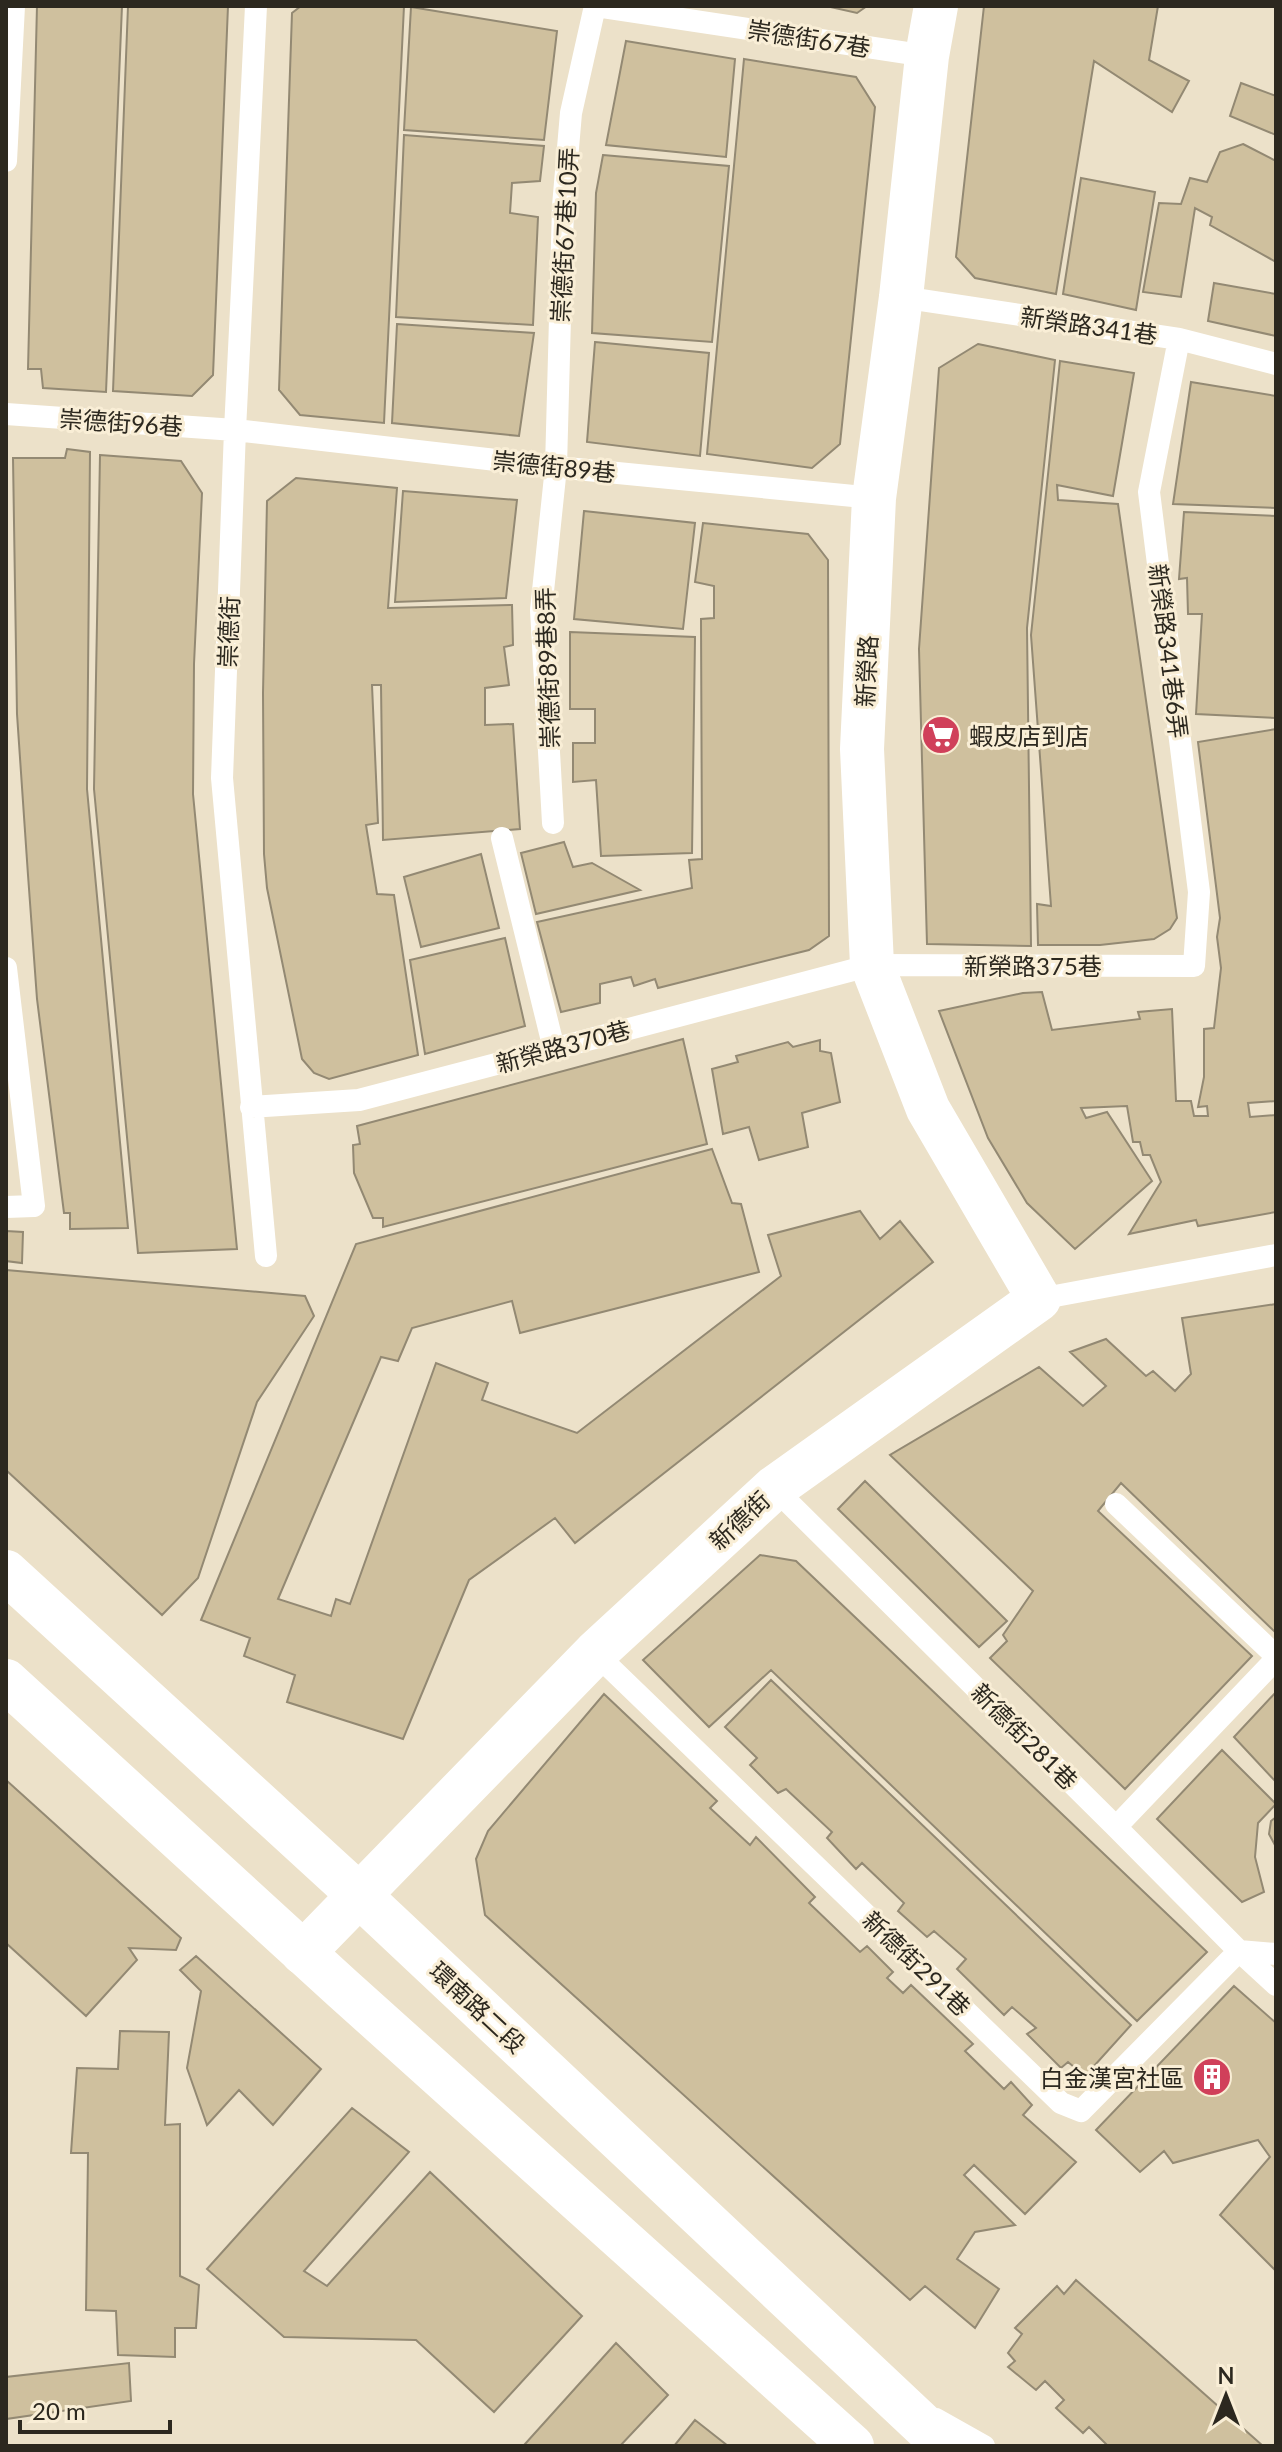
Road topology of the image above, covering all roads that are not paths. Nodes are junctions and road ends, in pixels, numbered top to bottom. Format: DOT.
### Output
graph roads {
  1 [pos="14,6"];
  2 [pos="256,6"];
  3 [pos="595,6"];
  4 [pos="936,6"];
  5 [pos="927,56"];
  6 [pos="6,161"];
  7 [pos="901,297"];
  8 [pos="1179,339"];
  9 [pos="1276,364"];
  10 [pos="6,414"];
  11 [pos="235,430"];
  12 [pos="556,467"];
  13 [pos="874,498"];
  14 [pos="553,823"];
  15 [pos="502,838"];
  16 [pos="872,965"];
  17 [pos="1194,966"];
  18 [pos="6,968"];
  19 [pos="554,1049"];
  20 [pos="251,1107"];
  21 [pos="6,1207"];
  22 [pos="1276,1255"];
  23 [pos="266,1256"];
  24 [pos="1039,1299"];
  25 [pos="774,1488"];
  26 [pos="1116,1504"];
  27 [pos="6,1572"];
  28 [pos="595,1653"];
  29 [pos="1276,1657"];
  30 [pos="6,1681"];
  31 [pos="1116,1827"];
  32 [pos="360,1896"];
  33 [pos="1239,1951"];
  34 [pos="303,1953"];
  35 [pos="1276,1954"];
  36 [pos="1276,1985"];
  37 [pos="882,2389"];
  38 [pos="846,2440"];
  39 [pos="945,2446"];
  40 [pos="984,2446"];
  1 -- 6 [label="lane"];
  2 -- 11 [label="lane, 崇德街"];
  3 -- 5 [label="lane, 崇德街67巷"];
  3 -- 12 [label="lane, 崇德街67巷10弄"];
  4 -- 5 [label="main road, 新榮路"];
  5 -- 7 [label="main road, 新榮路"];
  7 -- 8 [label="lane, 新榮路341巷"];
  7 -- 13 [label="main road, 新榮路"];
  8 -- 9 [label="lane, 新榮路341巷"];
  8 -- 17 [label="lane, 新榮路341巷6弄"];
  10 -- 11 [label="lane, 崇德街96巷"];
  11 -- 12 [label="lane, 崇德街89巷"];
  11 -- 20 [label="lane, 崇德街"];
  12 -- 13 [label="lane, 崇德街89巷"];
  12 -- 14 [label="lane, 崇德街89巷8弄"];
  13 -- 16 [label="main road, 新榮路"];
  15 -- 19 [label="lane"];
  16 -- 17 [label="lane, 新榮路375巷"];
  16 -- 19 [label="lane, 新榮路370巷"];
  16 -- 24 [label="main road, 新榮路"];
  18 -- 21 [label="lane"];
  19 -- 20 [label="lane, 新榮路370巷"];
  20 -- 23 [label="lane, 崇德街"];
  22 -- 24 [label="lane, 新德街"];
  24 -- 25 [label="main road, 新德街"];
  25 -- 28 [label="main road, 新德街"];
  25 -- 31 [label="lane, 新德街281巷"];
  26 -- 29 [label="lane"];
  27 -- 32 [label="main road, 環南路二段"];
  28 -- 32 [label="main road, 新德街"];
  28 -- 33 [label="lane, 新德街291巷"];
  29 -- 31 [label="lane"];
  30 -- 34 [label="main road"];
  31 -- 33 [label="lane, 新德街281巷"];
  32 -- 34 [label="main road, 新德街"];
  32 -- 37 [label="main road, 環南路二段"];
  33 -- 35 [label="lane"];
  33 -- 36 [label="lane, 新德街281巷"];
  34 -- 38 [label="main road"];
  37 -- 38 [label="main road"];
  37 -- 39 [label="main road, 環南路二段"];
  37 -- 40 [label="lane"];
}
